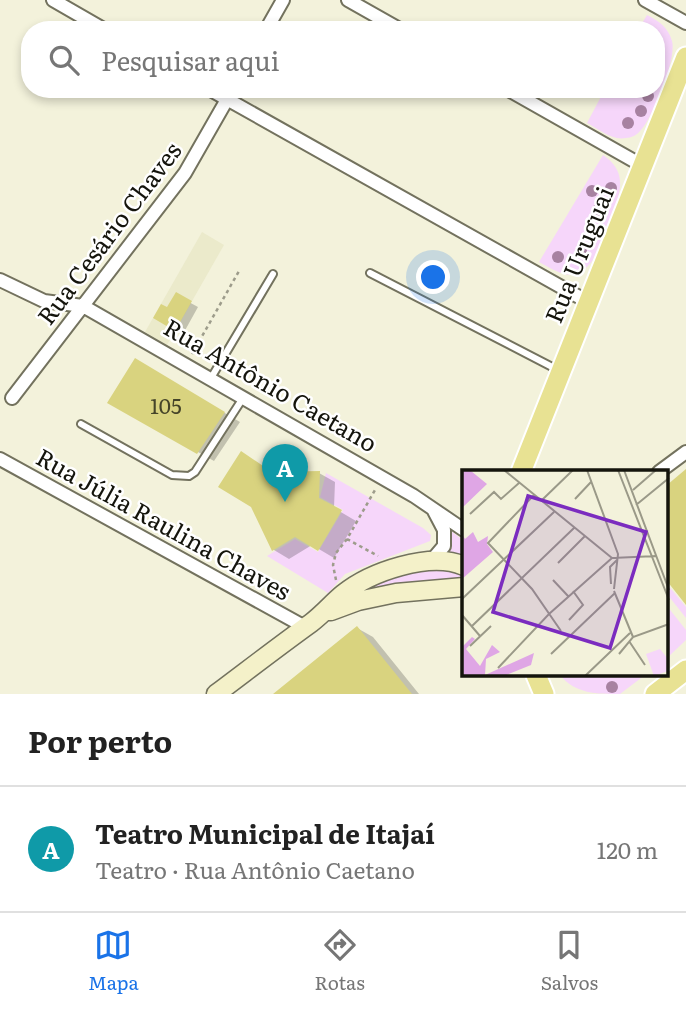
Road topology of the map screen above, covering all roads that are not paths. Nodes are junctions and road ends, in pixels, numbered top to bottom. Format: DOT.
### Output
graph roads {
  1 [pos="53,0"];
  2 [pos="283,0"];
  3 [pos="348,0"];
  4 [pos="645,0"];
  5 [pos="89,21"];
  6 [pos="271,21"];
  7 [pos="385,21"];
  8 [pos="686,23"];
  9 [pos="686,57"];
  10 [pos="682,79"];
  11 [pos="228,98"];
  12 [pos="237,98"];
  13 [pos="523,98"];
  14 [pos="643,166"];
  15 [pos="370,273"];
  16 [pos="273,274"];
  17 [pos="0,280"];
  18 [pos="588,302"];
  19 [pos="83,306"];
  20 [pos="560,371"];
  21 [pos="210,380"];
  22 [pos="12,398"];
  23 [pos="243,398"];
  24 [pos="81,424"];
  25 [pos="686,452"];
  26 [pos="0,459"];
  27 [pos="522,470"];
  28 [pos="662,470"];
  29 [pos="433,508"];
  30 [pos="462,529"];
  31 [pos="433,559"];
  32 [pos="462,566"];
  33 [pos="462,587"];
  34 [pos="324,613"];
  35 [pos="305,627"];
  36 [pos="686,670"];
  37 [pos="216,694"];
  38 [pos="655,694"];
  1 -- 5 [label="street"];
  2 -- 6 [label="street"];
  3 -- 7 [label="street"];
  4 -- 8 [label="street"];
  9 -- 10 [label="main road, Rua Uruguai"];
  10 -- 14 [label="main road, Rua Uruguai"];
  11 -- 19 [label="street, Rua Cesário Chaves"];
  12 -- 18 [label="street"];
  13 -- 14 [label="street"];
  14 -- 18 [label="main road, Rua Uruguai"];
  15 -- 20 [label="lane"];
  16 -- 21 [label="lane"];
  17 -- 19 [label="street"];
  18 -- 20 [label="main road, Rua Uruguai"];
  19 -- 21 [label="street, Rua Antônio Caetano"];
  19 -- 22 [label="street, Rua Cesário Chaves"];
  20 -- 27 [label="main road, Rua Uruguai"];
  21 -- 23 [label="street, Rua Antônio Caetano"];
  23 -- 24 [label="lane"];
  23 -- 29 [label="street, Rua Antônio Caetano"];
  25 -- 28 [label="street"];
  26 -- 35 [label="street, Rua Júlia Raulina Chaves"];
  29 -- 30 [label="street, Rua Antônio Caetano"];
  29 -- 31 [label="street"];
  31 -- 32 [label="street"];
  31 -- 34 [label="street"];
  33 -- 34 [label="street"];
  34 -- 35 [label="street"];
  35 -- 37 [label="street"];
  36 -- 38 [label="main road"];
}
